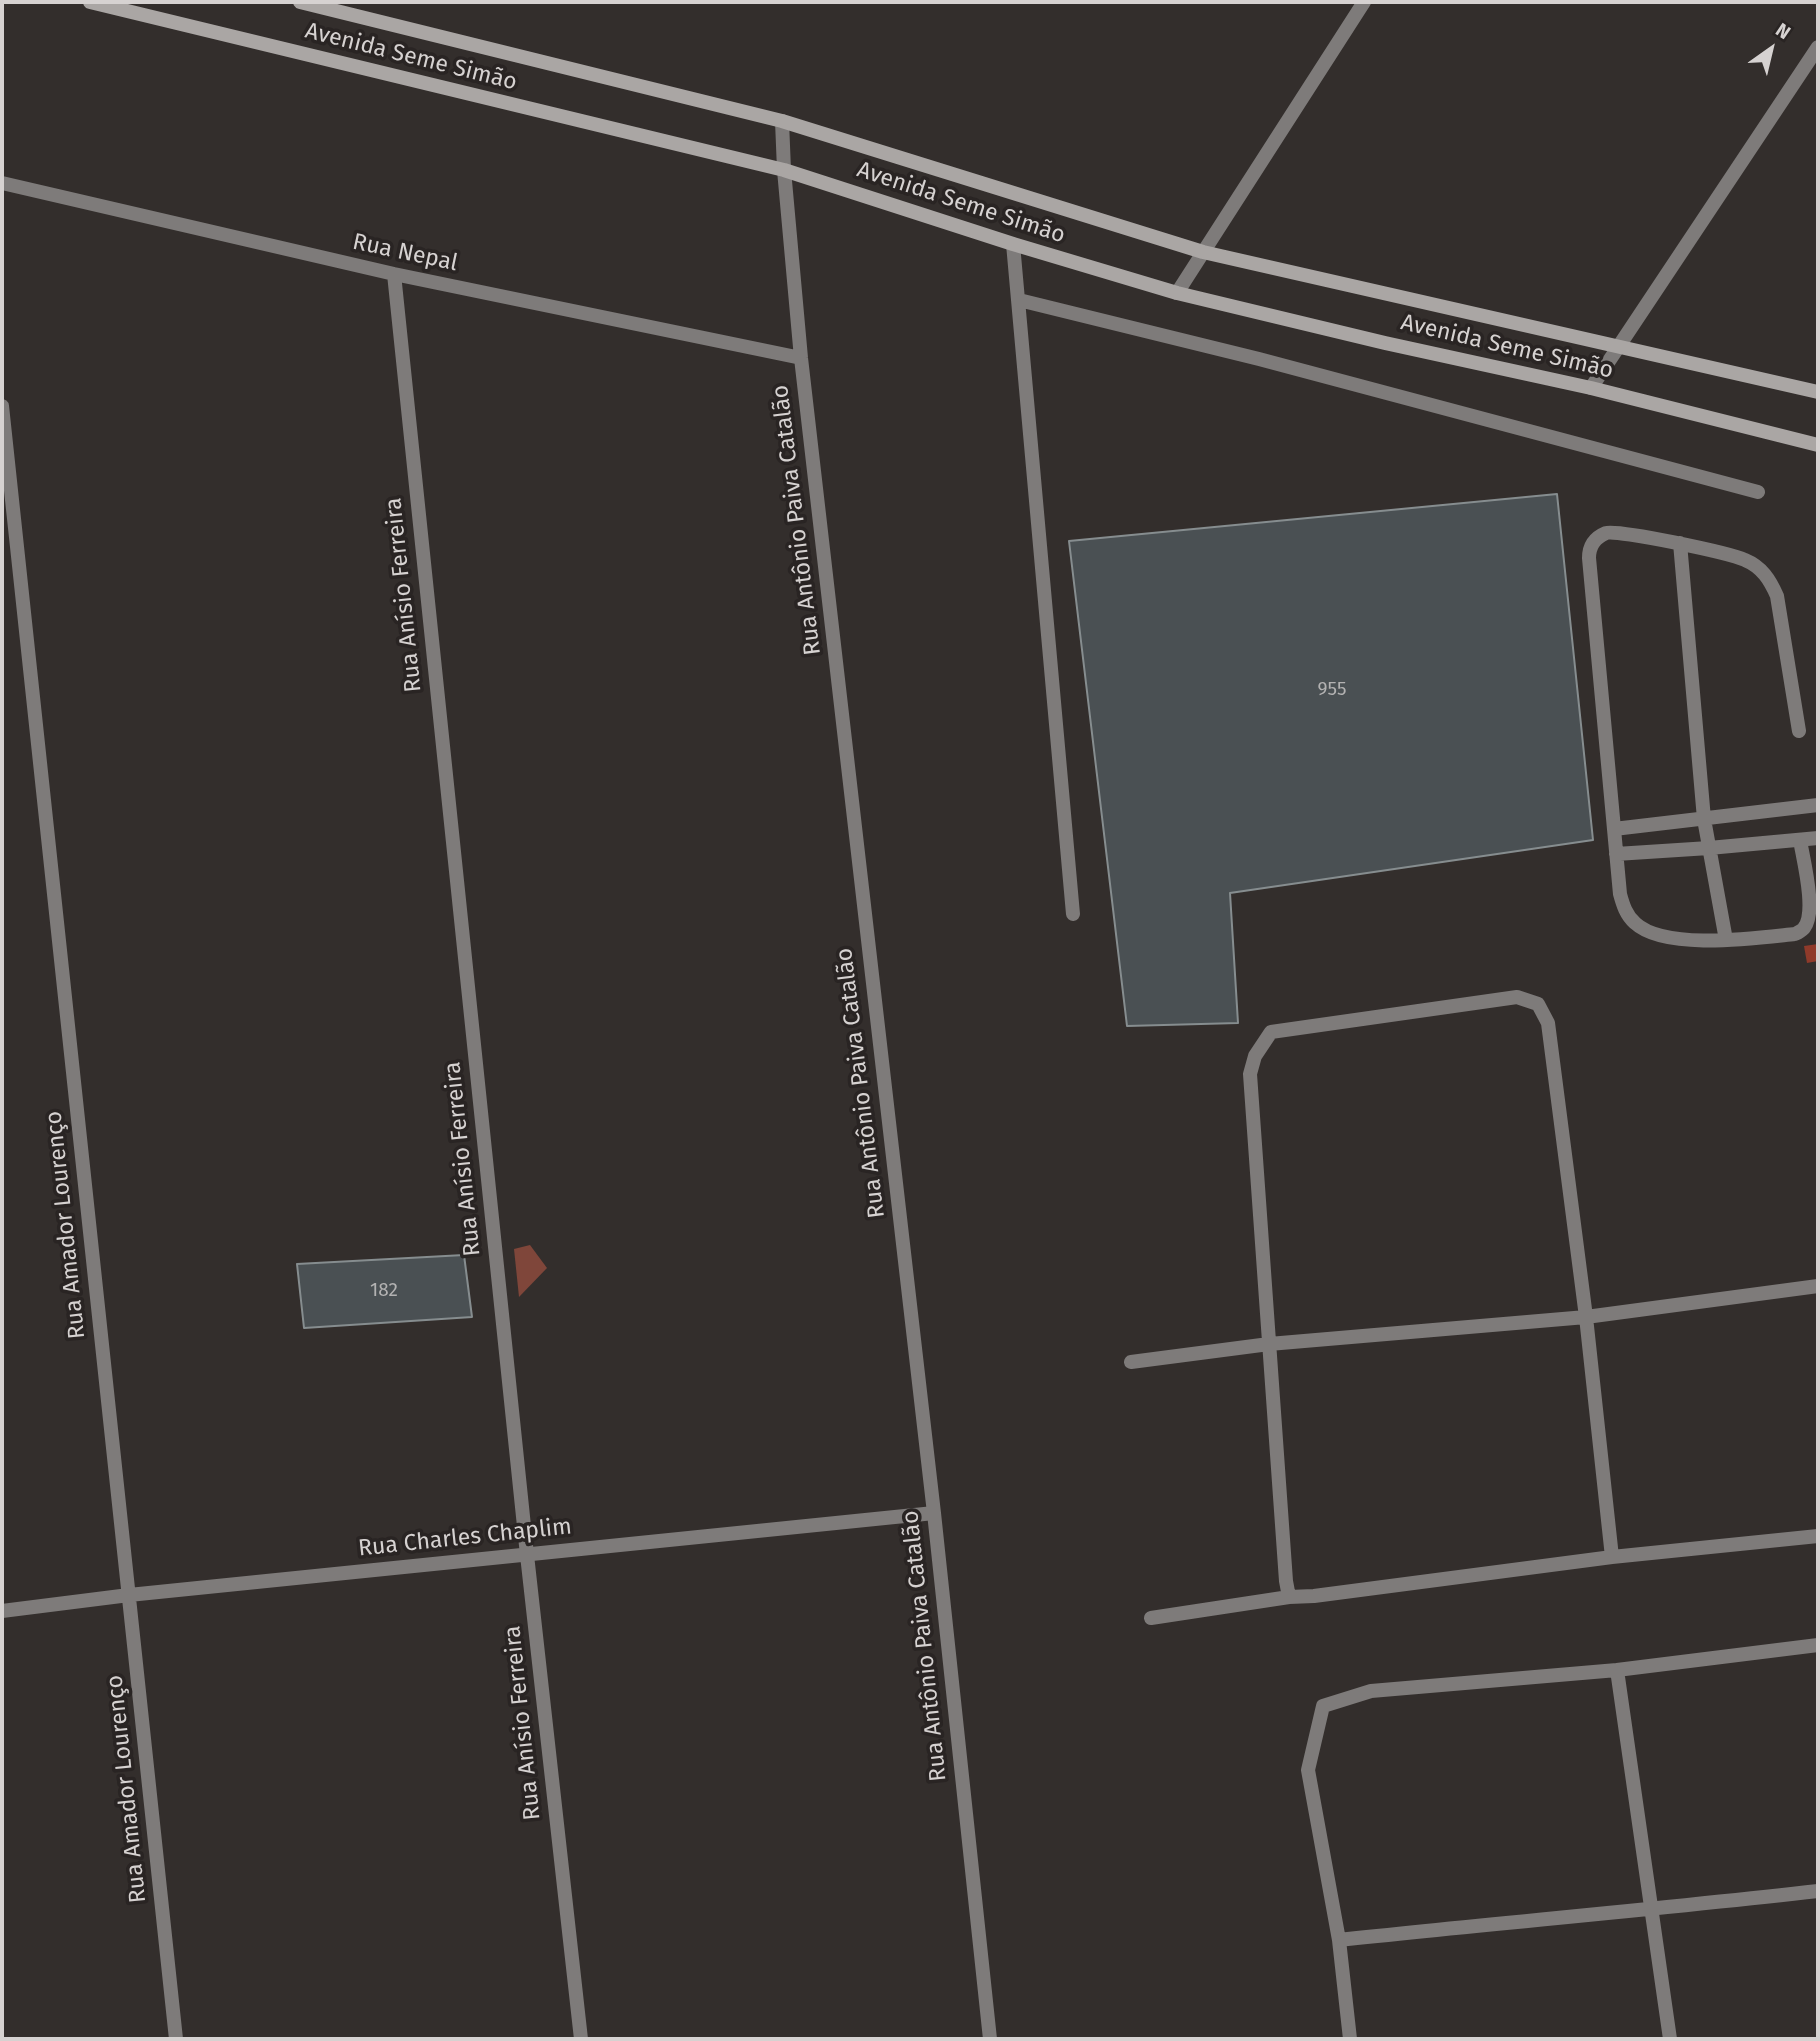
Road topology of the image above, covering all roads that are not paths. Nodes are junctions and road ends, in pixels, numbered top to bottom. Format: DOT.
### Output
graph roads {
  1 [pos="90,2"];
  2 [pos="300,2"];
  3 [pos="1364,2"];
  4 [pos="1818,47"];
  5 [pos="782,121"];
  6 [pos="784,170"];
  7 [pos="2,183"];
  8 [pos="1013,244"];
  9 [pos="1203,252"];
  10 [pos="394,274"];
  11 [pos="1177,293"];
  12 [pos="1019,300"];
  13 [pos="1620,347"];
  14 [pos="801,358"];
  15 [pos="1591,388"];
  16 [pos="1818,392"];
  17 [pos="2,406"];
  18 [pos="1818,445"];
  19 [pos="1758,492"];
  20 [pos="1680,543"];
  21 [pos="1799,731"];
  22 [pos="1818,805"];
  23 [pos="1704,819"];
  24 [pos="1614,829"];
  25 [pos="1818,838"];
  26 [pos="1800,840"];
  27 [pos="1709,848"];
  28 [pos="1616,854"];
  29 [pos="1073,914"];
  30 [pos="1726,940"];
  31 [pos="1818,1286"];
  32 [pos="1586,1317"];
  33 [pos="1269,1344"];
  34 [pos="1131,1362"];
  35 [pos="934,1513"];
  36 [pos="1818,1536"];
  37 [pos="527,1555"];
  38 [pos="1612,1557"];
  39 [pos="129,1595"];
  40 [pos="1290,1597"];
  41 [pos="2,1611"];
  42 [pos="1151,1618"];
  43 [pos="1818,1645"];
  44 [pos="1617,1670"];
  45 [pos="1818,1891"];
  46 [pos="1651,1910"];
  47 [pos="1339,1940"];
  48 [pos="176,2039"];
  49 [pos="581,2039"];
  50 [pos="990,2039"];
  51 [pos="1350,2039"];
  52 [pos="1670,2039"];
  1 -- 6 [label="street, Avenida Seme Simão"];
  2 -- 5 [label="street, Avenida Seme Simão"];
  3 -- 9 [label="street"];
  4 -- 13 [label="street"];
  5 -- 6 [label="street, Rua Antônio Paiva Catalão"];
  5 -- 9 [label="street, Avenida Seme Simão"];
  6 -- 8 [label="street, Avenida Seme Simão"];
  6 -- 14 [label="street, Rua Antônio Paiva Catalão"];
  7 -- 10 [label="street, Rua Nepal"];
  8 -- 11 [label="street, Avenida Seme Simão"];
  8 -- 12 [label="street"];
  9 -- 11 [label="street"];
  9 -- 13 [label="street, Avenida Seme Simão"];
  10 -- 14 [label="street, Rua Nepal"];
  10 -- 37 [label="street, Rua Anísio Ferreira"];
  11 -- 15 [label="street, Avenida Seme Simão"];
  12 -- 19 [label="street"];
  12 -- 29 [label="street"];
  13 -- 15 [label="street"];
  13 -- 16 [label="street, Avenida Seme Simão"];
  14 -- 35 [label="street, Rua Antônio Paiva Catalão"];
  15 -- 18 [label="street, Avenida Seme Simão"];
  17 -- 39 [label="street, Rua Amador Lourenço"];
  20 -- 21 [label="street"];
  20 -- 23 [label="street"];
  20 -- 24 [label="street"];
  22 -- 23 [label="street"];
  23 -- 24 [label="street"];
  23 -- 27 [label="street"];
  24 -- 28 [label="street"];
  25 -- 26 [label="street"];
  26 -- 27 [label="street"];
  26 -- 30 [label="street"];
  27 -- 28 [label="street"];
  27 -- 30 [label="street"];
  28 -- 30 [label="street"];
  31 -- 32 [label="street"];
  32 -- 33 [label="street"];
  32 -- 33 [label="street"];
  32 -- 38 [label="street"];
  33 -- 34 [label="street"];
  33 -- 40 [label="street"];
  35 -- 37 [label="street, Rua Charles Chaplim"];
  35 -- 50 [label="street, Rua Antônio Paiva Catalão"];
  36 -- 38 [label="street"];
  37 -- 39 [label="street, Rua Charles Chaplim"];
  37 -- 49 [label="street, Rua Anísio Ferreira"];
  38 -- 40 [label="street"];
  39 -- 41 [label="street, Rua Charles Chaplim"];
  39 -- 48 [label="street, Rua Amador Lourenço"];
  40 -- 42 [label="street"];
  43 -- 44 [label="street"];
  44 -- 46 [label="street"];
  44 -- 47 [label="street"];
  45 -- 46 [label="street"];
  46 -- 47 [label="street"];
  46 -- 52 [label="street"];
  47 -- 51 [label="street"];
}
